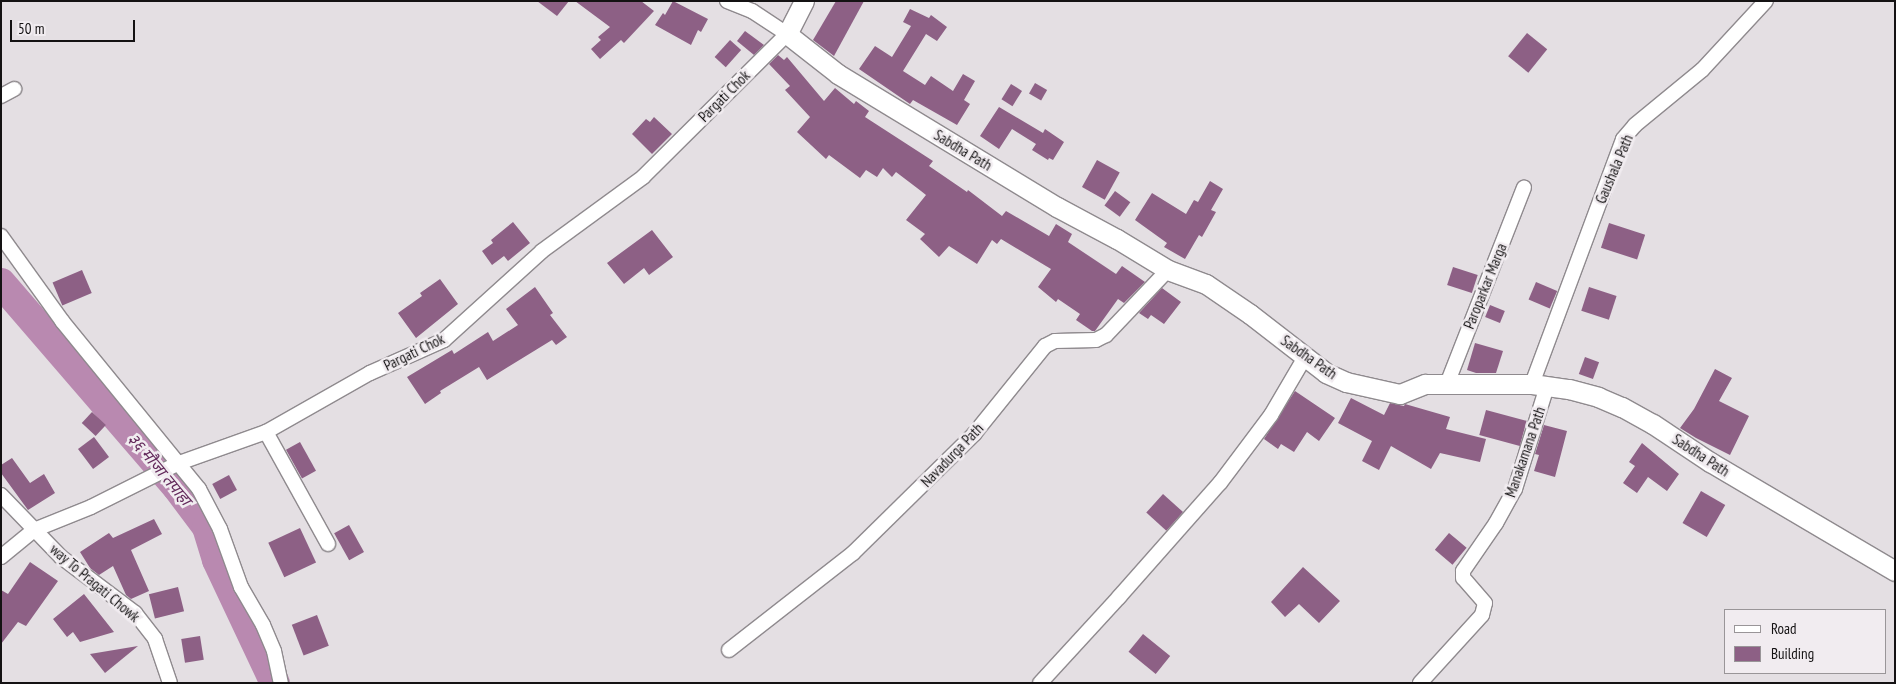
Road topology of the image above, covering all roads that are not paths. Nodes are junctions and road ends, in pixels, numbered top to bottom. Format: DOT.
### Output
graph roads {
  1 [pos="727,1"];
  2 [pos="804,1"];
  3 [pos="1766,1"];
  4 [pos="787,34"];
  5 [pos="1524,188"];
  6 [pos="1,236"];
  7 [pos="1168,270"];
  8 [pos="1305,357"];
  9 [pos="1446,384"];
  10 [pos="1540,385"];
  11 [pos="266,432"];
  12 [pos="176,464"];
  13 [pos="1,495"];
  14 [pos="34,530"];
  15 [pos="328,544"];
  16 [pos="1,557"];
  17 [pos="1895,571"];
  18 [pos="729,650"];
  19 [pos="170,683"];
  20 [pos="281,683"];
  21 [pos="1040,683"];
  22 [pos="1420,683"];
  1 -- 4 [label="street"];
  2 -- 4 [label="street"];
  3 -- 10 [label="street, Gaushala Path"];
  4 -- 7 [label="street, Sabdha Path"];
  4 -- 11 [label="street, Pargati Chok"];
  5 -- 9 [label="street, Paroparkar Marga"];
  6 -- 12 [label="street"];
  7 -- 8 [label="street, Sabdha Path"];
  7 -- 18 [label="street, Navadurga Path"];
  8 -- 9 [label="street, Sabdha Path"];
  8 -- 21 [label="street"];
  9 -- 10 [label="street, Sabdha Path"];
  10 -- 17 [label="street, Sabdha Path"];
  10 -- 22 [label="street, Manakamana Path"];
  11 -- 12 [label="street, Pargati Chok"];
  11 -- 15 [label="street"];
  12 -- 14 [label="street, Pargati Chok"];
  12 -- 20 [label="street"];
  13 -- 14 [label="street, way To Pragati Chowk"];
  14 -- 16 [label="street, Pargati Chok"];
  14 -- 19 [label="street, way To Pragati Chowk"];
}
